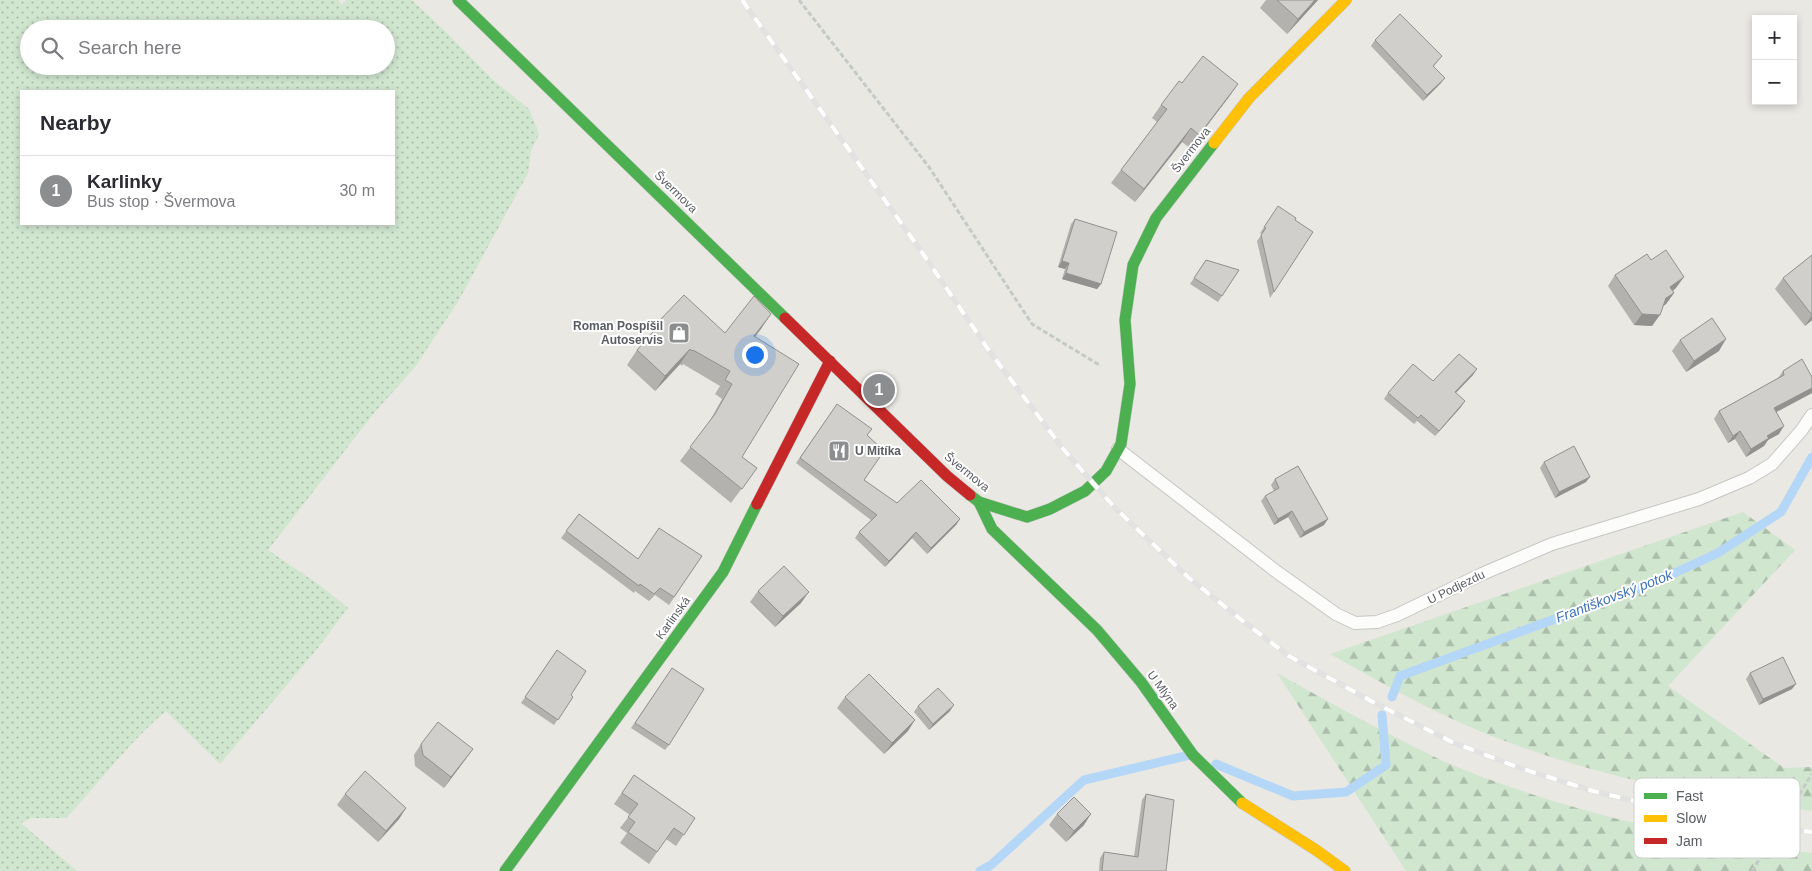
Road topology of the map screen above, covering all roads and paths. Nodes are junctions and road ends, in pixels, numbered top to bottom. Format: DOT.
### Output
graph roads {
  1 [pos="458,0"];
  2 [pos="799,0"];
  3 [pos="1346,0"];
  4 [pos="830,361"];
  5 [pos="1130,384"];
  6 [pos="1812,415"];
  7 [pos="1118,449"];
  8 [pos="979,502"];
  9 [pos="1812,774"];
  10 [pos="1800,793"];
  11 [pos="1760,858"];
  12 [pos="505,871"];
  13 [pos="1345,871"];
  14 [pos="1752,871"];
  1 -- 4 [label="street, Švermova"];
  2 -- 5 [label="path"];
  3 -- 5 [label="street, Švermova"];
  4 -- 8 [label="street, Švermova"];
  4 -- 12 [label="street, Karlinská"];
  5 -- 7 [label="street, Švermova"];
  6 -- 7 [label="lane, U Podjezdu"];
  7 -- 8 [label="street, Švermova"];
  8 -- 13 [label="street, U Mlýna"];
  9 -- 10 [label="path"];
  11 -- 14 [label="path"];
}
